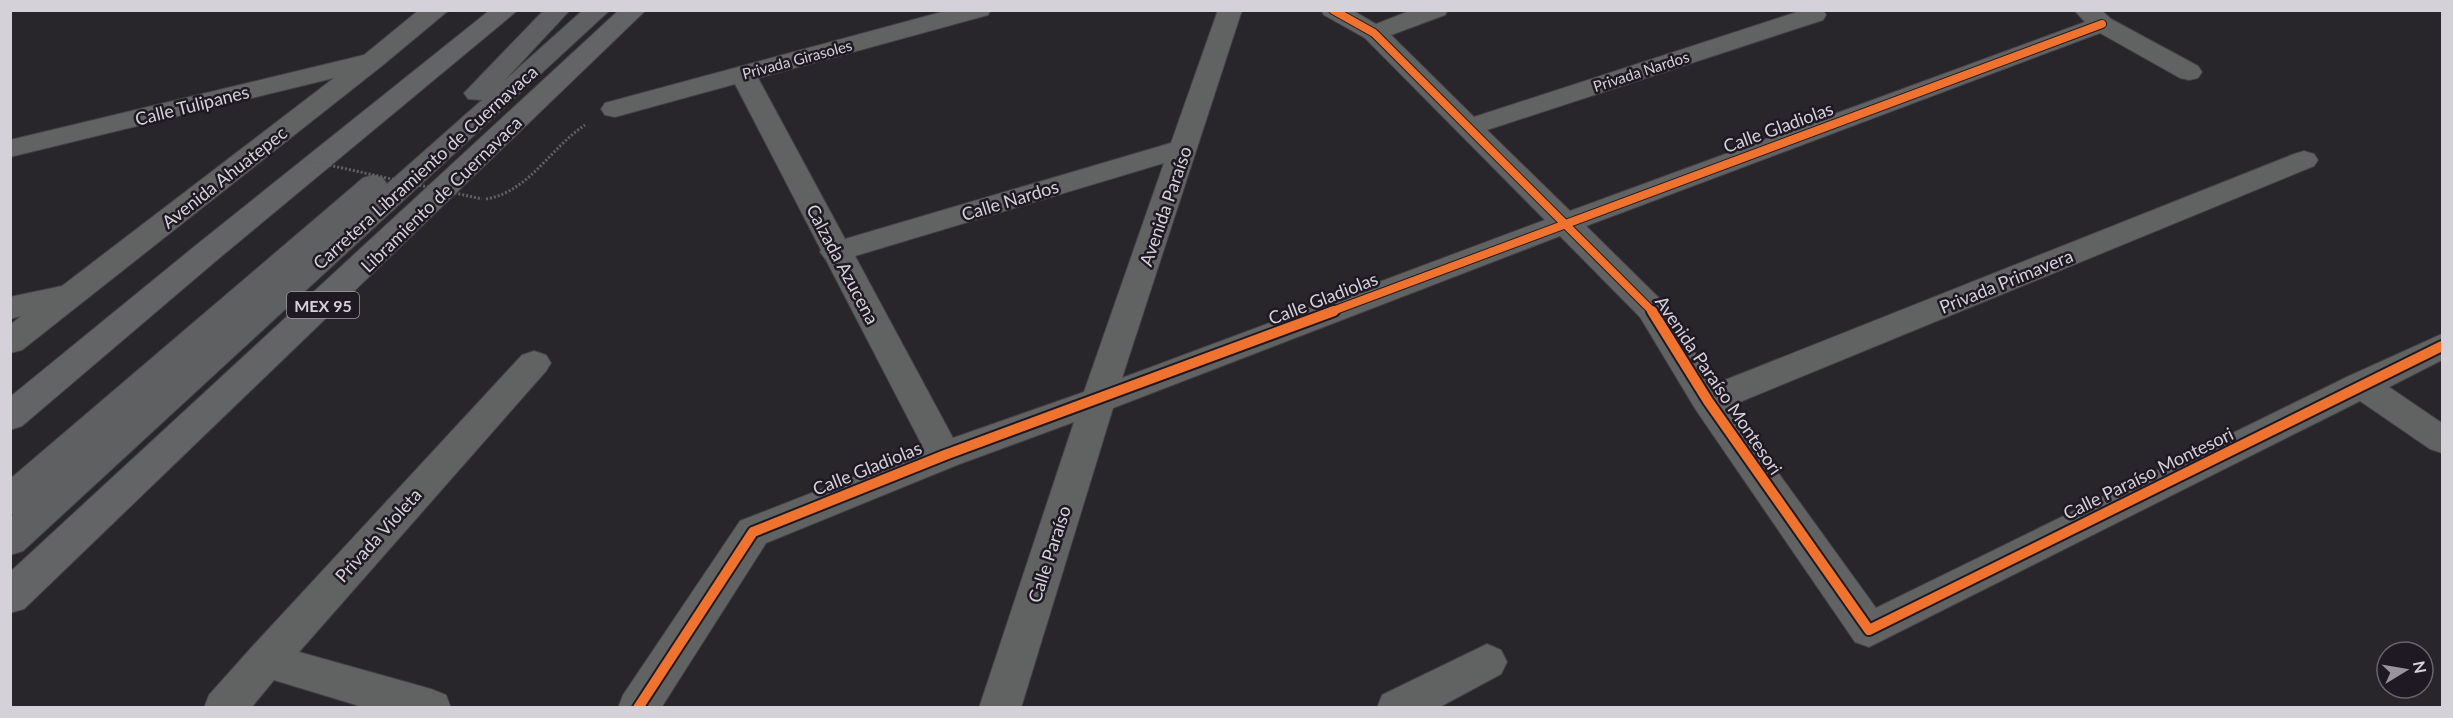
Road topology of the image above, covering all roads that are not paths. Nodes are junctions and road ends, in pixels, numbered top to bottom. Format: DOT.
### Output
graph roads {
  1 [pos="506,10"];
  2 [pos="558,10"];
  3 [pos="598,10"];
  4 [pos="634,10"];
  5 [pos="979,10"];
  6 [pos="1230,10"];
  7 [pos="1333,10"];
  8 [pos="1436,10"];
  9 [pos="415,15"];
  10 [pos="1814,15"];
  11 [pos="2094,17"];
  12 [pos="1374,33"];
  13 [pos="374,60"];
  14 [pos="2189,72"];
  15 [pos="742,73"];
  16 [pos="615,109"];
  17 [pos="1468,127"];
  18 [pos="1185,148"];
  19 [pos="10,149"];
  20 [pos="2304,160"];
  21 [pos="1566,223"];
  22 [pos="836,252"];
  23 [pos="72,295"];
  24 [pos="10,308"];
  25 [pos="10,342"];
  26 [pos="2442,346"];
  27 [pos="534,363"];
  28 [pos="2361,385"];
  29 [pos="1098,400"];
  30 [pos="1708,402"];
  31 [pos="10,417"];
  32 [pos="2442,440"];
  33 [pos="945,455"];
  34 [pos="10,501"];
  35 [pos="10,540"];
  36 [pos="10,597"];
  37 [pos="1869,630"];
  38 [pos="265,660"];
  39 [pos="1487,662"];
  40 [pos="224,708"];
  41 [pos="431,708"];
  42 [pos="638,708"];
  43 [pos="1000,708"];
  44 [pos="1397,708"];
  1 -- 31 [label="main road"];
  2 -- 34 [label="highway, Carretera Libramiento de Cuernavaca / MEX 95"];
  3 -- 35 [label="highway, Carretera Libramiento de Cuernavaca / MEX 95"];
  4 -- 36 [label="main road, Libramiento de Cuernavaca / MEX 95"];
  5 -- 15 [label="street, Privada Girasoles"];
  6 -- 18 [label="street, Avenida Paraíso"];
  7 -- 12 [label="street, Avenida Paraíso Montesori"];
  8 -- 12 [label="street"];
  9 -- 13 [label="street, Avenida Ahuatepec"];
  10 -- 17 [label="street, Privada Nardos"];
  11 -- 14 [label="street"];
  11 -- 21 [label="street, Calle Gladiolas"];
  12 -- 17 [label="street, Avenida Paraíso Montesori"];
  13 -- 19 [label="street, Calle Tulipanes"];
  13 -- 23 [label="street, Avenida Ahuatepec"];
  15 -- 16 [label="street, Privada Girasoles"];
  15 -- 22 [label="street, Calzada Azucena"];
  17 -- 21 [label="street, Avenida Paraíso Montesori"];
  18 -- 22 [label="street, Calle Nardos"];
  18 -- 29 [label="street, Avenida Paraíso"];
  20 -- 30 [label="street, Privada Primavera"];
  21 -- 29 [label="street, Calle Gladiolas"];
  21 -- 30 [label="street, Avenida Paraíso Montesori"];
  22 -- 33 [label="street, Calzada Azucena"];
  23 -- 24 [label="street"];
  23 -- 25 [label="street, Avenida Ahuatepec"];
  26 -- 28 [label="street, Calle Paraíso Montesori"];
  27 -- 38 [label="street, Privada Violeta"];
  28 -- 32 [label="street"];
  28 -- 37 [label="street, Calle Paraíso Montesori"];
  29 -- 33 [label="street, Calle Gladiolas"];
  29 -- 43 [label="street, Calle Paraíso"];
  30 -- 37 [label="street, Avenida Paraíso Montesori"];
  33 -- 42 [label="street, Calle Gladiolas"];
  38 -- 40 [label="street, Privada Violeta"];
  38 -- 41 [label="street"];
  39 -- 44 [label="street"];
}
